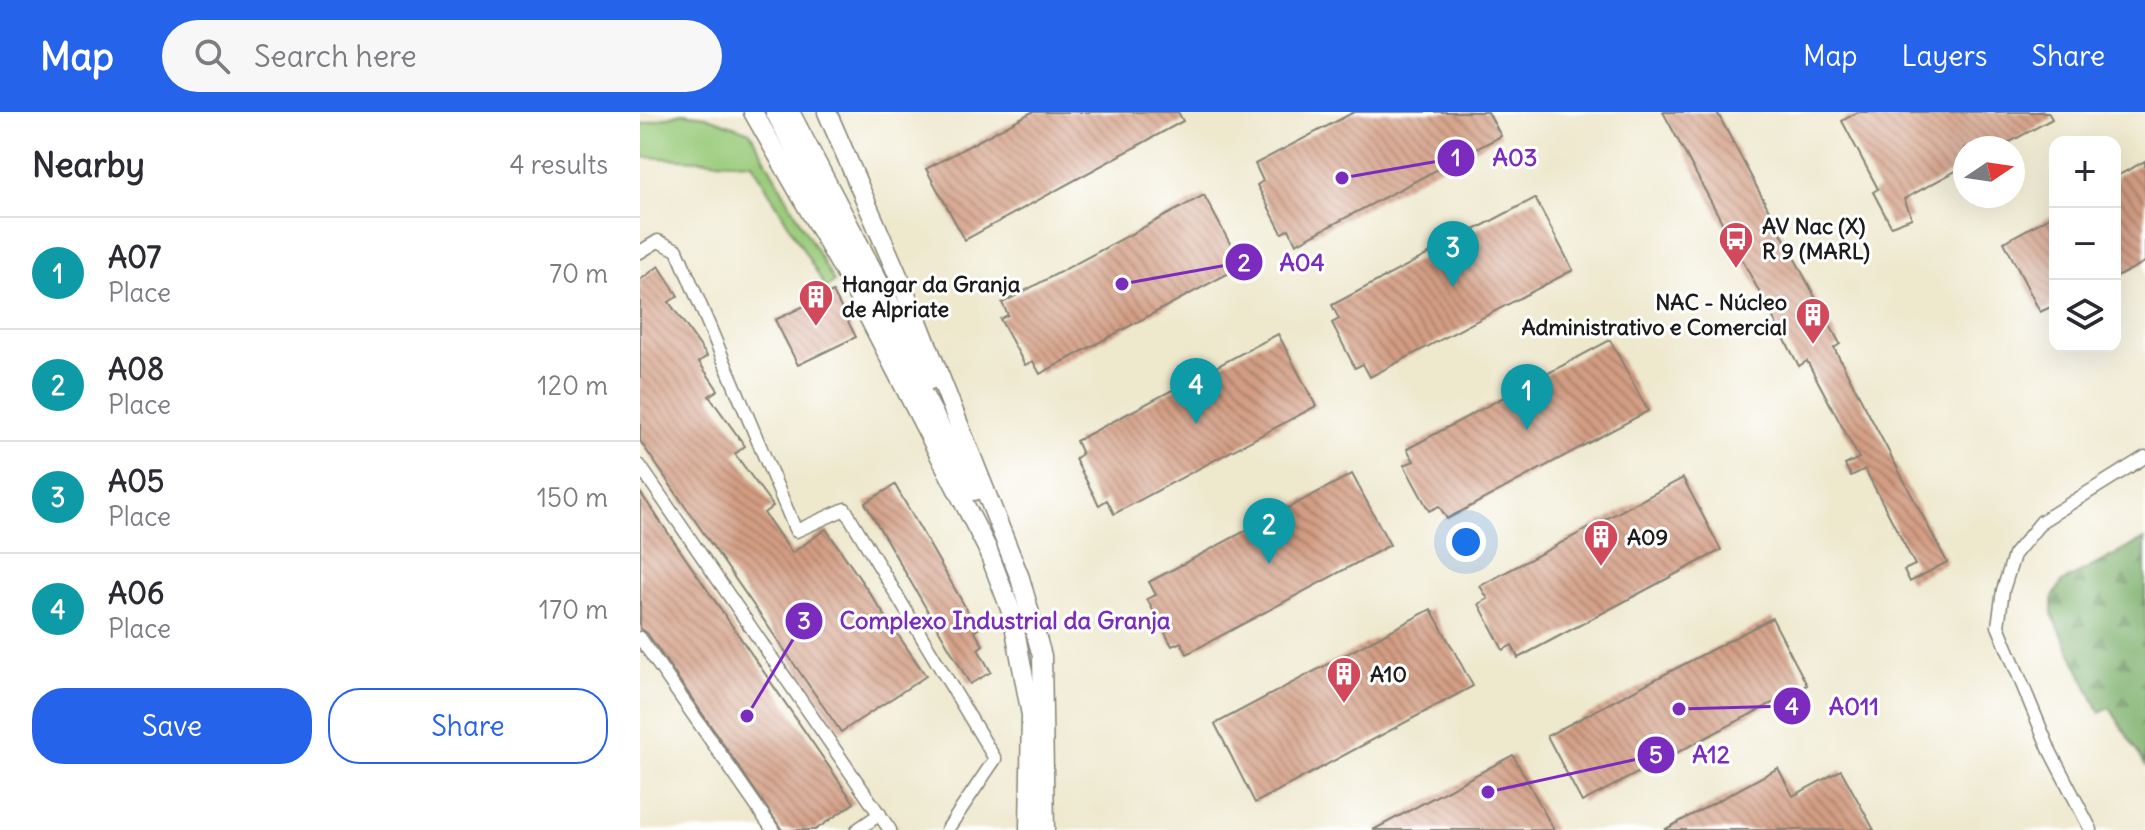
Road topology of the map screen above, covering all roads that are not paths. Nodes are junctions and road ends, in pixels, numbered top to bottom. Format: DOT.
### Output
graph roads {
  1 [pos="753,112"];
  2 [pos="775,112"];
  3 [pos="790,112"];
  4 [pos="827,112"];
  5 [pos="640,252"];
  6 [pos="2145,457"];
  7 [pos="640,466"];
  8 [pos="984,490"];
  9 [pos="640,638"];
  10 [pos="1045,713"];
  11 [pos="880,814"];
  12 [pos="773,830"];
  13 [pos="857,830"];
  14 [pos="890,830"];
  15 [pos="947,830"];
  16 [pos="1029,830"];
  17 [pos="1045,830"];
  18 [pos="2091,830"];
  1 -- 16 [label="highway"];
  2 -- 10 [label="highway"];
  3 -- 8 [label="highway"];
  4 -- 8 [label="highway"];
  5 -- 15 [label="street"];
  6 -- 18 [label="street"];
  7 -- 11 [label="street"];
  8 -- 10 [label="highway"];
  9 -- 12 [label="street"];
  10 -- 17 [label="highway"];
  11 -- 13 [label="street"];
  11 -- 14 [label="street"];
}
